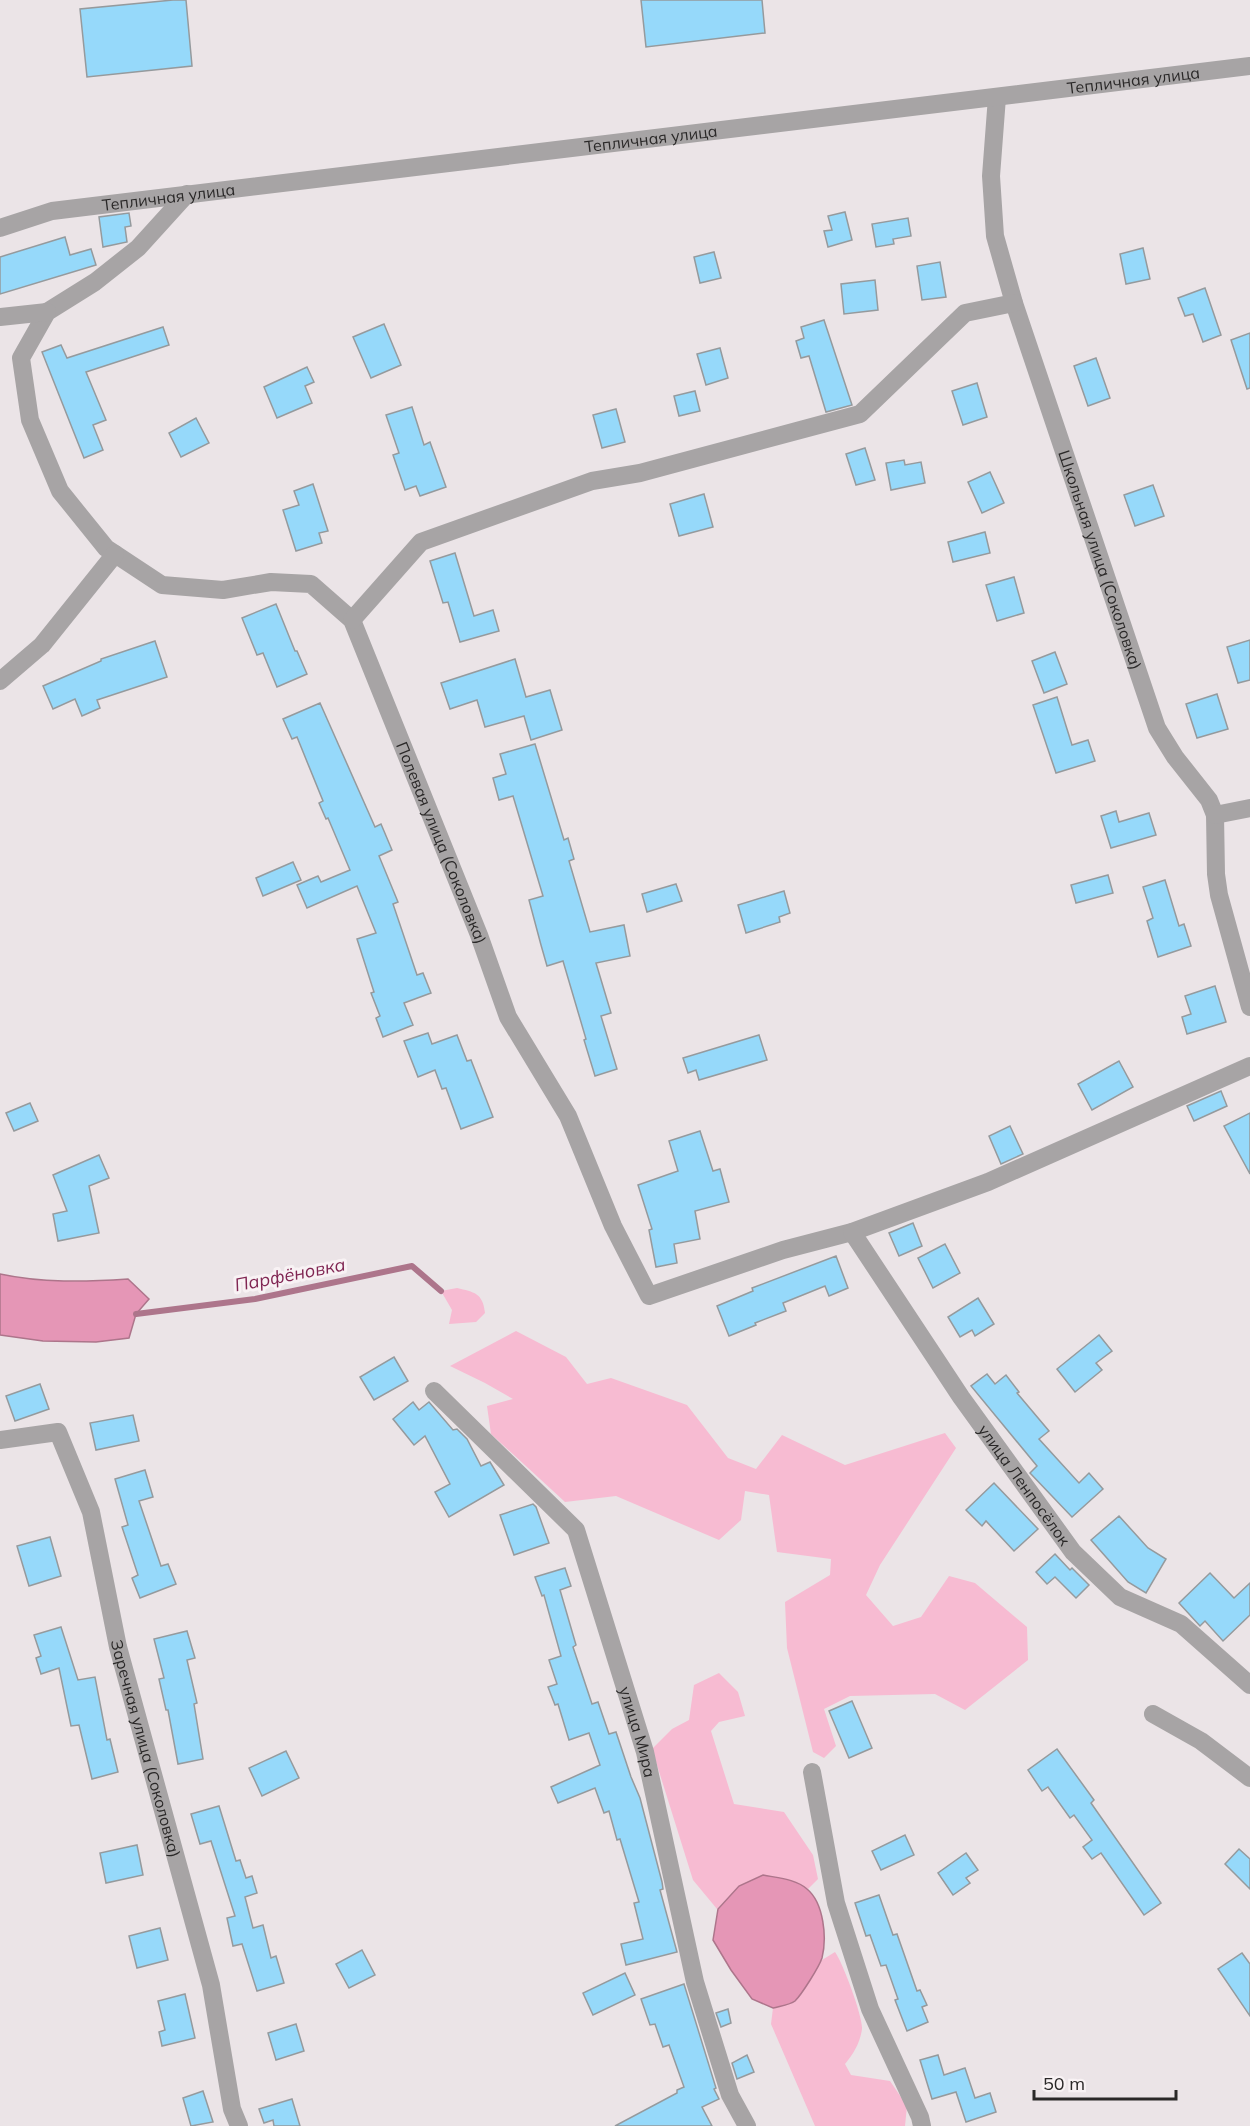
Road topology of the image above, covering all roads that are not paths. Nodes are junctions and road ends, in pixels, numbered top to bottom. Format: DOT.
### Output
graph roads {
  1 [pos="1250,66"];
  2 [pos="997,97"];
  3 [pos="187,194"];
  4 [pos="0,228"];
  5 [pos="1014,303"];
  6 [pos="47,312"];
  7 [pos="0,317"];
  8 [pos="115,554"];
  9 [pos="352,620"];
  10 [pos="0,681"];
  11 [pos="1250,808"];
  12 [pos="1215,815"];
  13 [pos="1250,1007"];
  14 [pos="1250,1066"];
  15 [pos="852,1232"];
  16 [pos="434,1391"];
  17 [pos="0,1440"];
  18 [pos="1250,1685"];
  19 [pos="1153,1714"];
  20 [pos="812,1772"];
  21 [pos="1250,1778"];
  22 [pos="239,2126"];
  23 [pos="747,2126"];
  24 [pos="922,2126"];
  1 -- 2 [label="street, Тепличная улица"];
  2 -- 3 [label="street, Тепличная улица"];
  2 -- 5 [label="street, Школьная улица (Соколовка)"];
  3 -- 4 [label="street, Тепличная улица"];
  3 -- 6 [label="street, Полевая улица (Соколовка)"];
  5 -- 9 [label="street"];
  5 -- 12 [label="street, Школьная улица (Соколовка)"];
  6 -- 7 [label="street"];
  6 -- 8 [label="street, Полевая улица (Соколовка)"];
  8 -- 9 [label="street, Полевая улица (Соколовка)"];
  8 -- 10 [label="street"];
  9 -- 15 [label="street, Полевая улица (Соколовка)"];
  11 -- 12 [label="street"];
  12 -- 13 [label="street, Школьная улица (Соколовка)"];
  14 -- 15 [label="street"];
  15 -- 18 [label="street, улица Ленпосёлок"];
  16 -- 23 [label="street, улица Мира"];
  17 -- 22 [label="street, Заречная улица (Соколовка)"];
  19 -- 21 [label="street"];
  20 -- 24 [label="street"];
}
